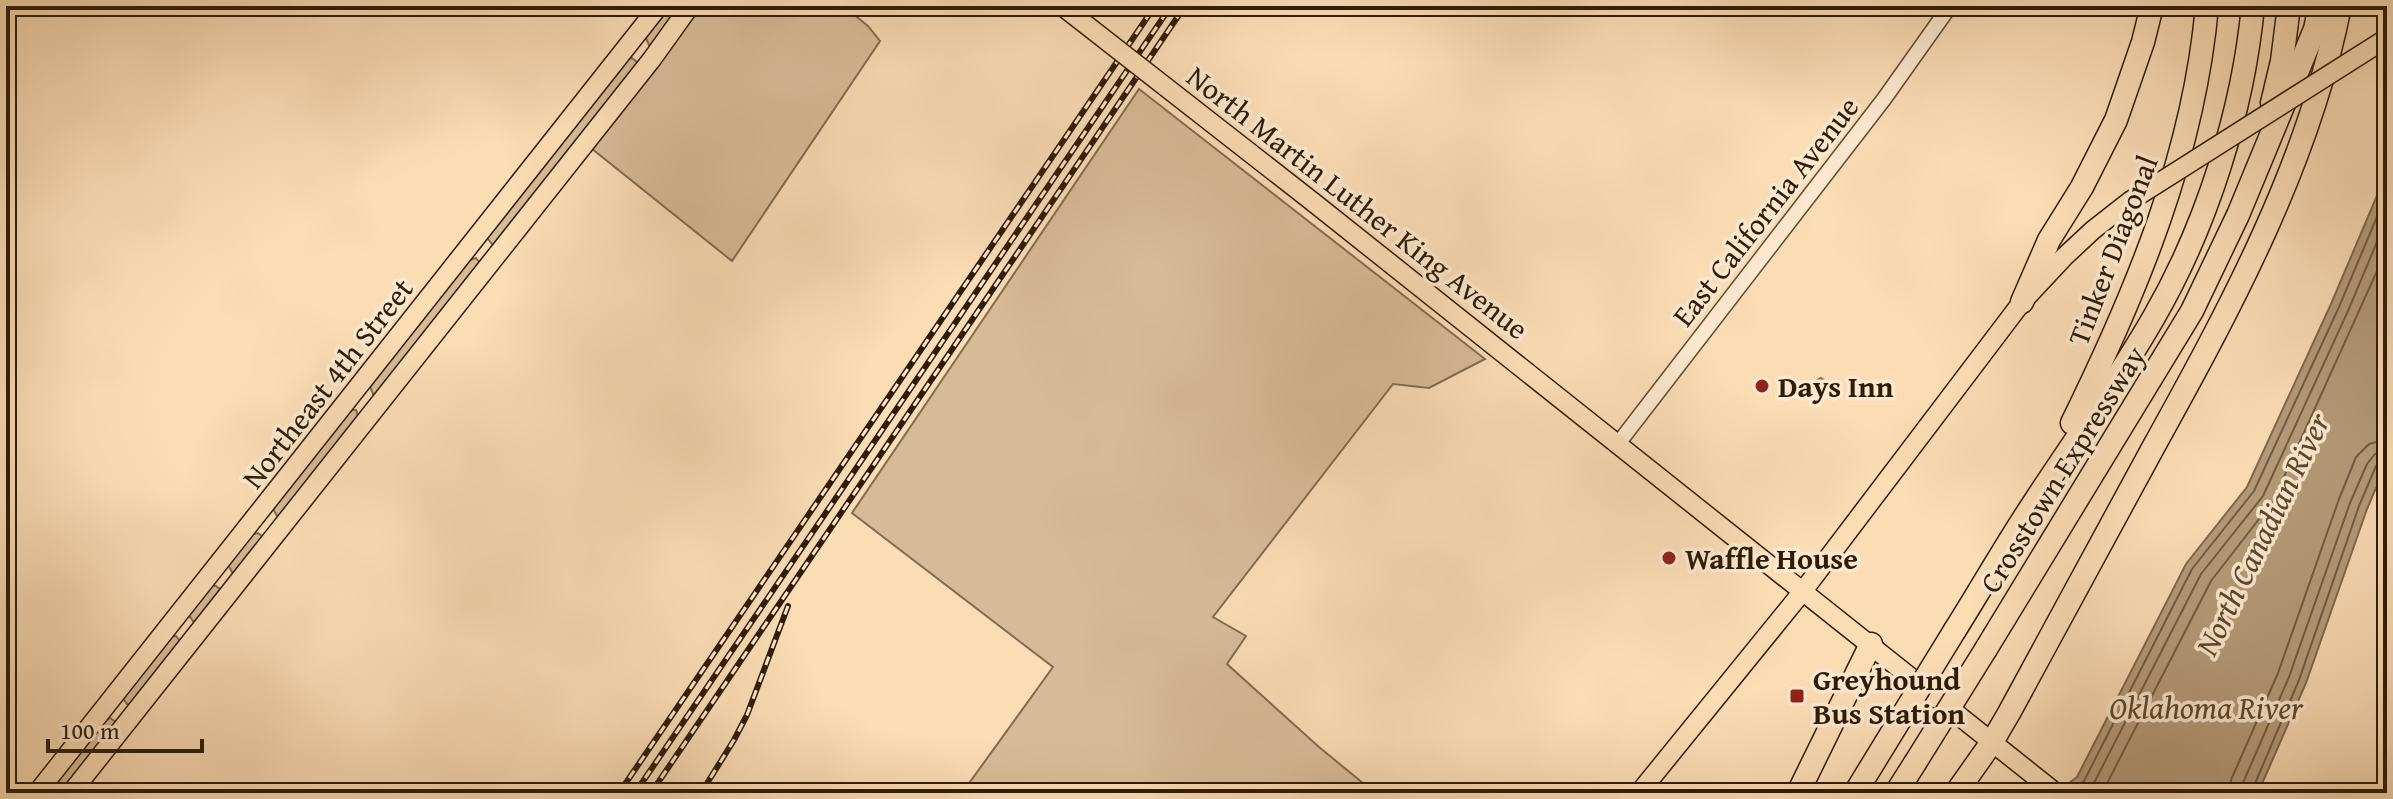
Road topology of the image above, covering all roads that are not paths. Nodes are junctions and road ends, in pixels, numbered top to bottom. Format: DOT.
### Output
graph roads {
  1 [pos="659,6"];
  2 [pos="690,6"];
  3 [pos="1062,6"];
  4 [pos="1950,6"];
  5 [pos="2152,6"];
  6 [pos="2207,6"];
  7 [pos="2253,6"];
  8 [pos="2289,6"];
  9 [pos="2320,6"];
  10 [pos="2340,6"];
  11 [pos="2387,38"];
  12 [pos="2258,166"];
  13 [pos="2022,302"];
  14 [pos="354,393"];
  15 [pos="374,409"];
  16 [pos="1617,445"];
  17 [pos="2033,503"];
  18 [pos="257,515"];
  19 [pos="278,531"];
  20 [pos="1803,591"];
  21 [pos="1871,644"];
  22 [pos="1992,742"];
  23 [pos="37,793"];
  24 [pos="71,793"];
  25 [pos="1639,793"];
  26 [pos="1798,793"];
  27 [pos="1855,793"];
  28 [pos="1896,793"];
  29 [pos="1956,793"];
  30 [pos="2056,793"];
  1 -- 14 [label="main road, Northeast 4th Street"];
  2 -- 15 [label="main road, Northeast 4th Street"];
  3 -- 16 [label="main road, North Martin Luther King Avenue, bridge"];
  4 -- 16 [label="street, East California Avenue"];
  5 -- 13 [label="highway"];
  6 -- 17 [label="highway, Tinker Diagonal"];
  7 -- 17 [label="highway"];
  8 -- 12 [label="highway"];
  9 -- 12 [label="highway"];
  10 -- 22 [label="highway"];
  11 -- 13 [label="main road, bridge"];
  12 -- 28 [label="highway, Crosstown Expressway, bridge"];
  13 -- 20 [label="main road"];
  14 -- 15 [label="main road"];
  14 -- 18 [label="main road, Northeast 4th Street"];
  15 -- 19 [label="main road, Northeast 4th Street"];
  16 -- 20 [label="main road, North Martin Luther King Avenue"];
  17 -- 27 [label="highway, Crosstown Expressway, bridge"];
  18 -- 19 [label="main road"];
  18 -- 23 [label="main road, Northeast 4th Street"];
  19 -- 24 [label="main road, Northeast 4th Street"];
  20 -- 21 [label="main road, North Martin Luther King Avenue"];
  20 -- 25 [label="main road"];
  21 -- 22 [label="main road, North Martin Luther King Avenue"];
  21 -- 26 [label="highway"];
  22 -- 29 [label="highway"];
  22 -- 30 [label="main road, North Martin Luther King Avenue"];
}
